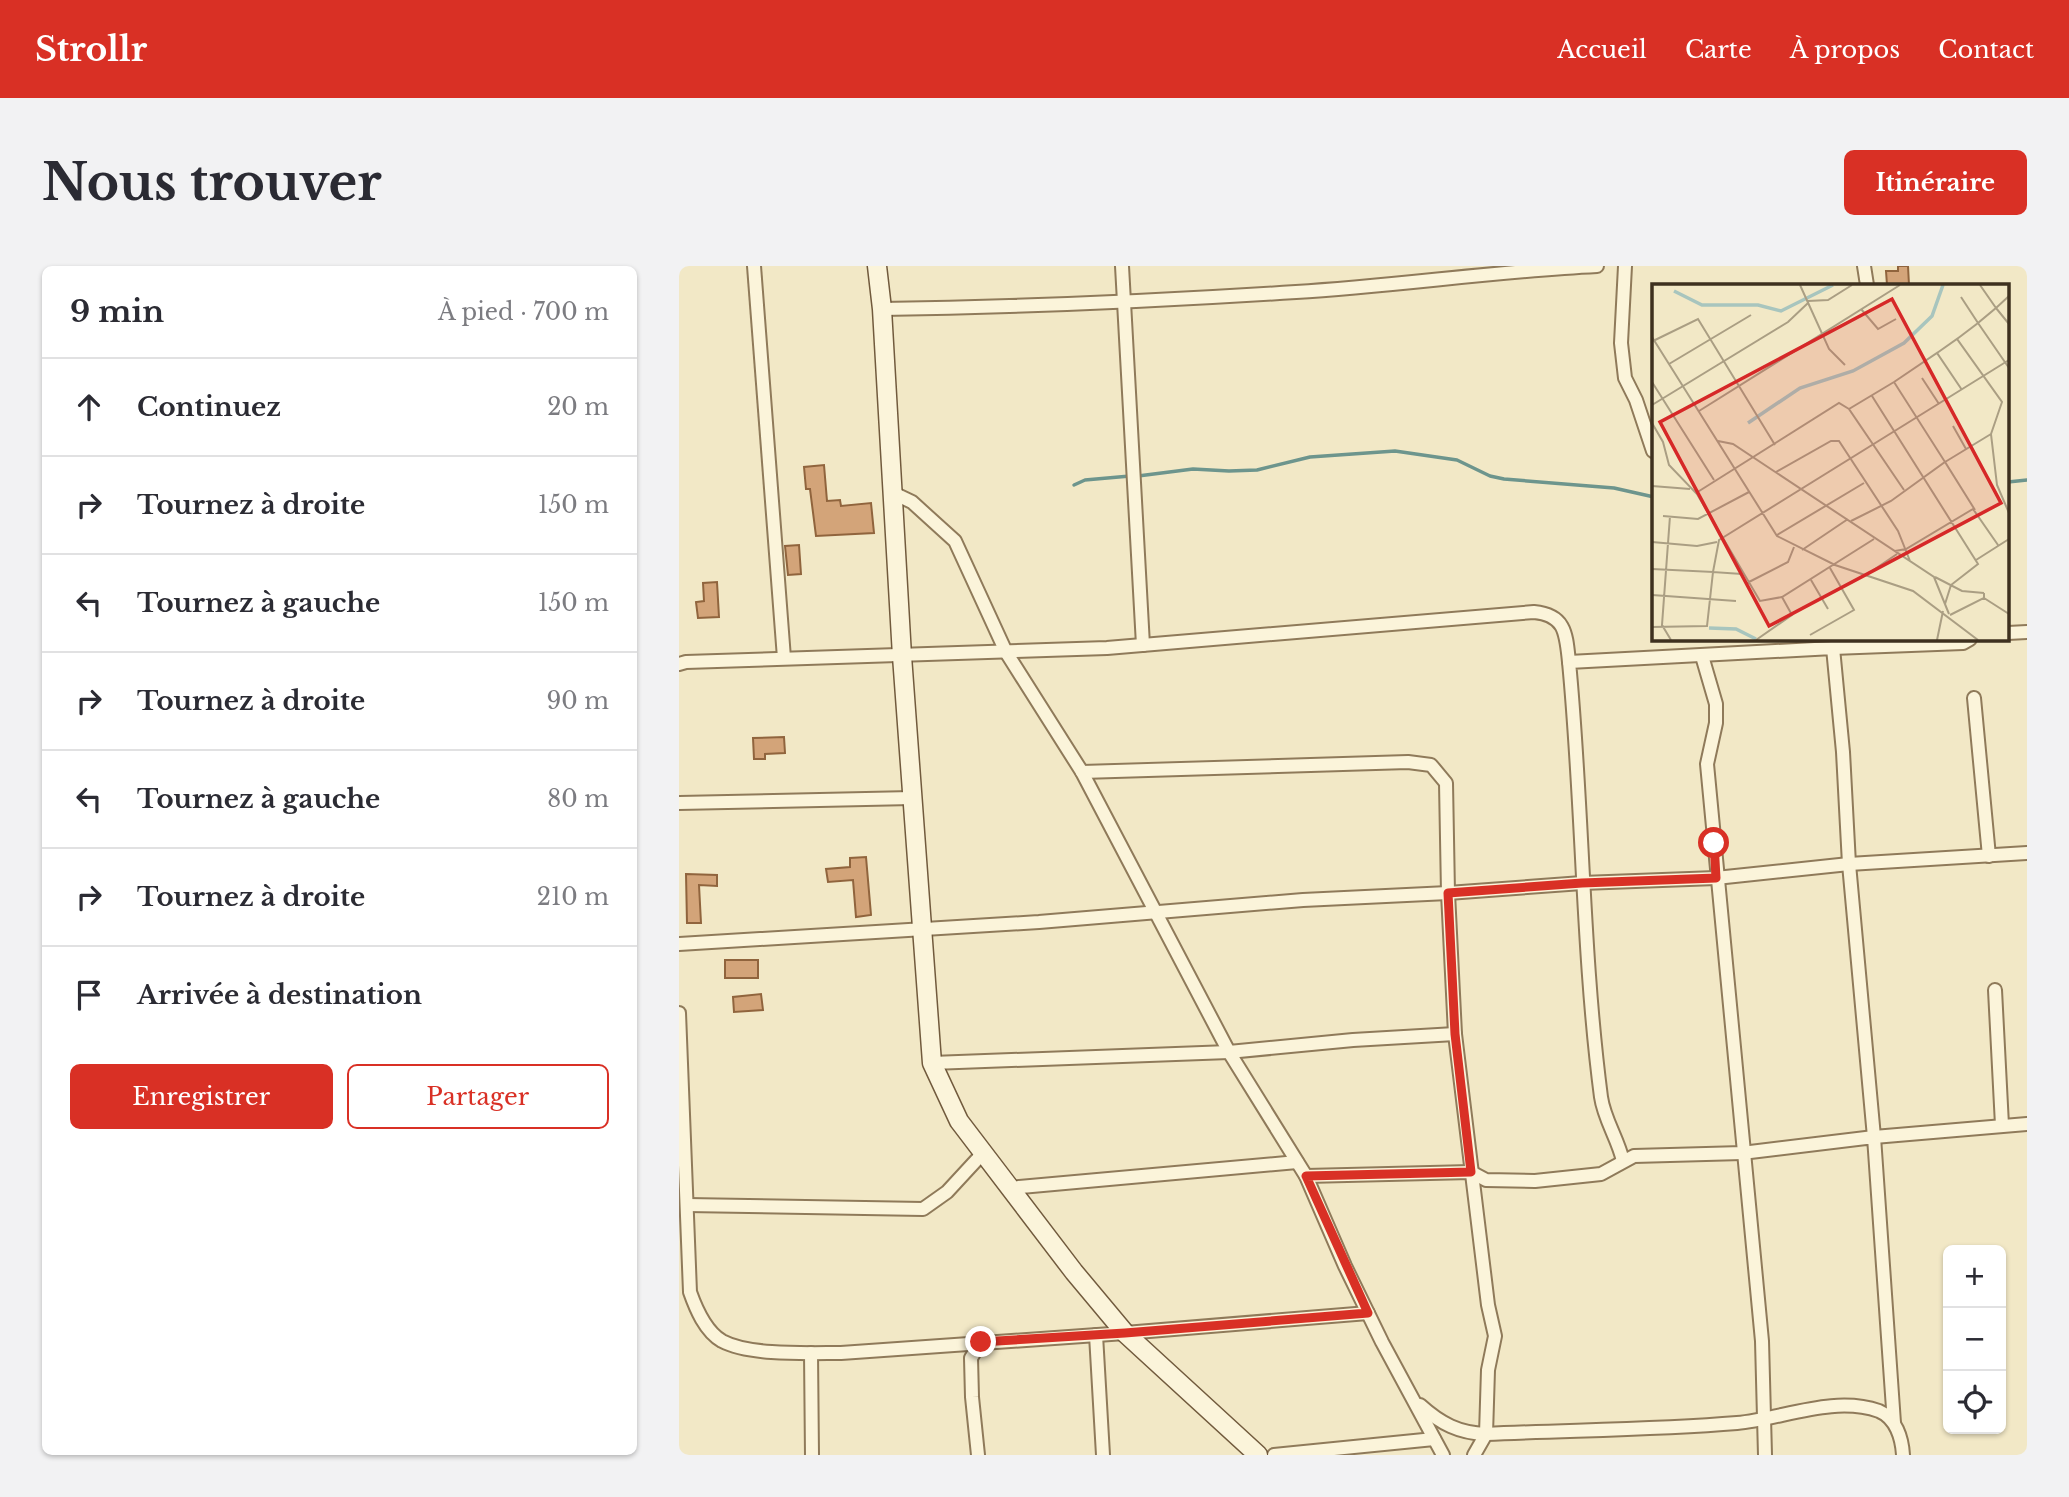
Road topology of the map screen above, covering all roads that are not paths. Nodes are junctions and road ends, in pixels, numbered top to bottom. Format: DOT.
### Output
graph roads {
  1 [pos="754,266"];
  2 [pos="877,266"];
  3 [pos="1122,266"];
  4 [pos="1597,266"];
  5 [pos="1625,266"];
  6 [pos="1864,266"];
  7 [pos="1867,284"];
  8 [pos="1123,300"];
  9 [pos="882,309"];
  10 [pos="1652,449"];
  11 [pos="891,492"];
  12 [pos="2027,632"];
  13 [pos="2009,633"];
  14 [pos="1968,640"];
  15 [pos="1143,645"];
  16 [pos="1833,648"];
  17 [pos="1006,652"];
  18 [pos="902,656"];
  19 [pos="1702,656"];
  20 [pos="784,658"];
  21 [pos="1569,662"];
  22 [pos="679,664"];
  23 [pos="1974,698"];
  24 [pos="1083,772"];
  25 [pos="912,798"];
  26 [pos="679,803"];
  27 [pos="2027,853"];
  28 [pos="1989,856"];
  29 [pos="1849,864"];
  30 [pos="1716,878"];
  31 [pos="1582,883"];
  32 [pos="1448,893"];
  33 [pos="1157,913"];
  34 [pos="922,929"];
  35 [pos="679,944"];
  36 [pos="1995,990"];
  37 [pos="679,1013"];
  38 [pos="1455,1034"];
  39 [pos="1229,1052"];
  40 [pos="932,1063"];
  41 [pos="2027,1124"];
  42 [pos="2003,1125"];
  43 [pos="1874,1137"];
  44 [pos="682,1150"];
  45 [pos="983,1153"];
  46 [pos="1742,1153"];
  47 [pos="1623,1161"];
  48 [pos="1297,1162"];
  49 [pos="1471,1172"];
  50 [pos="1306,1176"];
  51 [pos="1009,1188"];
  52 [pos="687,1205"];
  53 [pos="1368,1313"];
  54 [pos="1125,1333"];
  55 [pos="1096,1335"];
  56 [pos="981,1342"];
  57 [pos="811,1353"];
  58 [pos="1415,1400"];
  59 [pos="1763,1419"];
  60 [pos="1894,1423"];
  61 [pos="1486,1434"];
  62 [pos="1434,1439"];
  63 [pos="812,1455"];
  64 [pos="978,1455"];
  65 [pos="1103,1455"];
  66 [pos="1258,1455"];
  67 [pos="1274,1455"];
  68 [pos="1443,1455"];
  69 [pos="1474,1455"];
  70 [pos="1765,1455"];
  71 [pos="1903,1455"];
  1 -- 20 [label="street"];
  2 -- 9 [label="main road"];
  3 -- 8 [label="street"];
  4 -- 8 [label="street"];
  5 -- 10 [label="street"];
  6 -- 7 [label="street"];
  8 -- 9 [label="street"];
  8 -- 15 [label="street"];
  9 -- 11 [label="main road"];
  11 -- 17 [label="street"];
  11 -- 18 [label="main road"];
  12 -- 13 [label="street"];
  14 -- 16 [label="street"];
  15 -- 17 [label="street"];
  15 -- 21 [label="street"];
  16 -- 19 [label="street"];
  16 -- 29 [label="street"];
  17 -- 18 [label="street"];
  17 -- 24 [label="street"];
  18 -- 20 [label="street"];
  18 -- 25 [label="main road"];
  19 -- 21 [label="street"];
  19 -- 30 [label="street"];
  20 -- 22 [label="street"];
  21 -- 31 [label="street"];
  23 -- 28 [label="street"];
  24 -- 32 [label="street"];
  24 -- 33 [label="street"];
  25 -- 26 [label="street"];
  25 -- 34 [label="main road"];
  27 -- 28 [label="street"];
  28 -- 29 [label="street"];
  29 -- 30 [label="street"];
  29 -- 43 [label="street"];
  30 -- 31 [label="street"];
  30 -- 46 [label="street"];
  31 -- 32 [label="street"];
  31 -- 47 [label="street"];
  32 -- 33 [label="street"];
  32 -- 38 [label="street"];
  33 -- 34 [label="street"];
  33 -- 39 [label="street"];
  34 -- 35 [label="street"];
  34 -- 40 [label="main road"];
  36 -- 42 [label="street"];
  37 -- 44 [label="street"];
  38 -- 39 [label="street"];
  38 -- 49 [label="street"];
  39 -- 40 [label="street"];
  39 -- 48 [label="street"];
  40 -- 45 [label="main road"];
  41 -- 42 [label="street"];
  42 -- 43 [label="street"];
  43 -- 46 [label="street"];
  43 -- 60 [label="street"];
  44 -- 52 [label="street"];
  45 -- 51 [label="main road"];
  45 -- 52 [label="street"];
  46 -- 47 [label="street"];
  46 -- 59 [label="street"];
  47 -- 49 [label="street"];
  48 -- 50 [label="street"];
  48 -- 51 [label="street"];
  49 -- 50 [label="street"];
  49 -- 61 [label="street"];
  50 -- 53 [label="street"];
  51 -- 54 [label="main road"];
  52 -- 57 [label="street"];
  53 -- 54 [label="street"];
  53 -- 58 [label="street"];
  54 -- 55 [label="street"];
  54 -- 66 [label="main road"];
  55 -- 56 [label="street"];
  55 -- 65 [label="street"];
  56 -- 57 [label="street"];
  56 -- 64 [label="street"];
  57 -- 63 [label="street"];
  58 -- 61 [label="street"];
  58 -- 62 [label="street"];
  59 -- 60 [label="street"];
  59 -- 61 [label="street"];
  59 -- 70 [label="street"];
  60 -- 71 [label="street"];
  61 -- 69 [label="street"];
  62 -- 67 [label="street"];
  62 -- 68 [label="street"];
}
